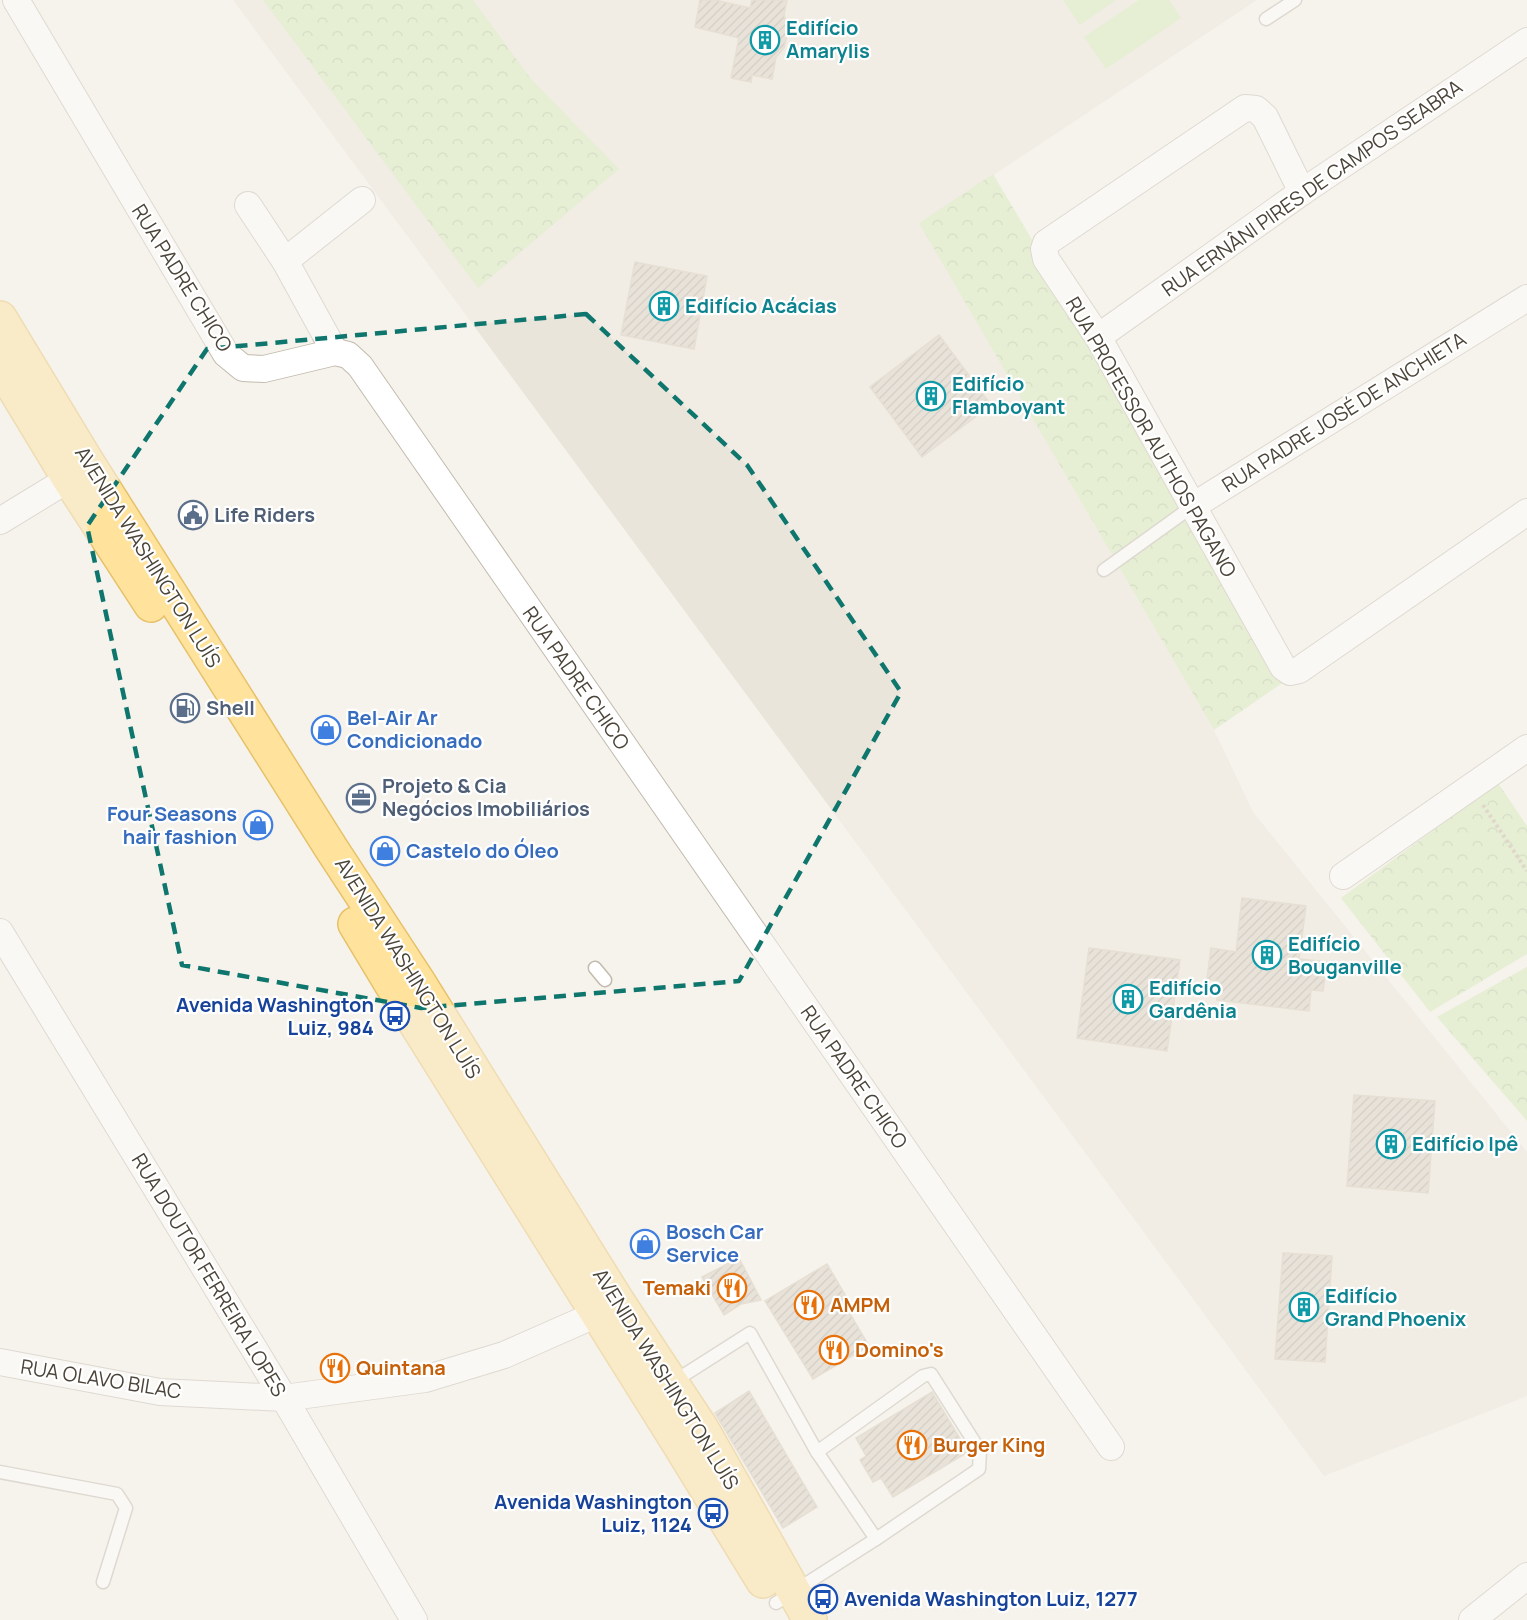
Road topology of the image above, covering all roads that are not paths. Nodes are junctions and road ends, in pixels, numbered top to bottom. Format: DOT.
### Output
graph roads {
  1 [pos="16,0"];
  2 [pos="1295,0"];
  3 [pos="1266,19"];
  4 [pos="1527,41"];
  5 [pos="1302,192"];
  6 [pos="362,200"];
  7 [pos="248,205"];
  8 [pos="285,261"];
  9 [pos="1527,298"];
  10 [pos="0,318"];
  11 [pos="1098,337"];
  12 [pos="334,352"];
  13 [pos="0,365"];
  14 [pos="80,472"];
  15 [pos="1193,506"];
  16 [pos="1527,512"];
  17 [pos="0,521"];
  18 [pos="1104,570"];
  19 [pos="1527,748"];
  20 [pos="1343,876"];
  21 [pos="0,932"];
  22 [pos="595,968"];
  23 [pos="605,980"];
  24 [pos="607,1308"];
  25 [pos="0,1362"];
  26 [pos="661,1391"];
  27 [pos="284,1398"];
  28 [pos="1111,1447"];
  29 [pos="817,1452"];
  30 [pos="0,1472"];
  31 [pos="876,1539"];
  32 [pos="1527,1576"];
  33 [pos="103,1582"];
  34 [pos="785,1605"];
  35 [pos="414,1620"];
  36 [pos="810,1620"];
  37 [pos="1472,1620"];
  1 -- 12 [label="street, RUA PADRE CHICO"];
  2 -- 3 [label="lane"];
  4 -- 5 [label="street, RUA ERNÂNI PIRES DE CAMPOS SEABRA"];
  5 -- 11 [label="street, RUA ERNÂNI PIRES DE CAMPOS SEABRA"];
  5 -- 11 [label="street, RUA PROFESSOR AUTHOS PAGANO"];
  6 -- 8 [label="street"];
  7 -- 8 [label="street"];
  8 -- 12 [label="street"];
  9 -- 15 [label="street, RUA PADRE JOSÉ DE ANCHIETA"];
  10 -- 14 [label="main road, AVENIDA WASHINGTON LUÍS"];
  11 -- 15 [label="street, RUA PROFESSOR AUTHOS PAGANO"];
  12 -- 28 [label="street, RUA PADRE CHICO"];
  13 -- 14 [label="main road, AVENIDA WASHINGTON LUÍS"];
  14 -- 17 [label="street"];
  14 -- 24 [label="main road, AVENIDA WASHINGTON LUÍS"];
  15 -- 16 [label="street, RUA PROFESSOR AUTHOS PAGANO"];
  15 -- 18 [label="lane, RUA PADRE JOSÉ DE ANCHIETA"];
  19 -- 20 [label="street"];
  21 -- 27 [label="street, RUA DOUTOR FERREIRA LOPES"];
  22 -- 23 [label="lane"];
  24 -- 26 [label="main road, AVENIDA WASHINGTON LUÍS"];
  24 -- 27 [label="street, RUA OLAVO BILAC"];
  25 -- 27 [label="street, RUA OLAVO BILAC"];
  26 -- 29 [label="lane"];
  26 -- 34 [label="main road, AVENIDA WASHINGTON LUÍS"];
  27 -- 35 [label="street, RUA DOUTOR FERREIRA LOPES"];
  29 -- 31 [label="lane"];
  29 -- 31 [label="lane"];
  30 -- 33 [label="lane"];
  31 -- 34 [label="lane"];
  32 -- 37 [label="street"];
  34 -- 36 [label="main road, AVENIDA WASHINGTON LUÍS"];
}
